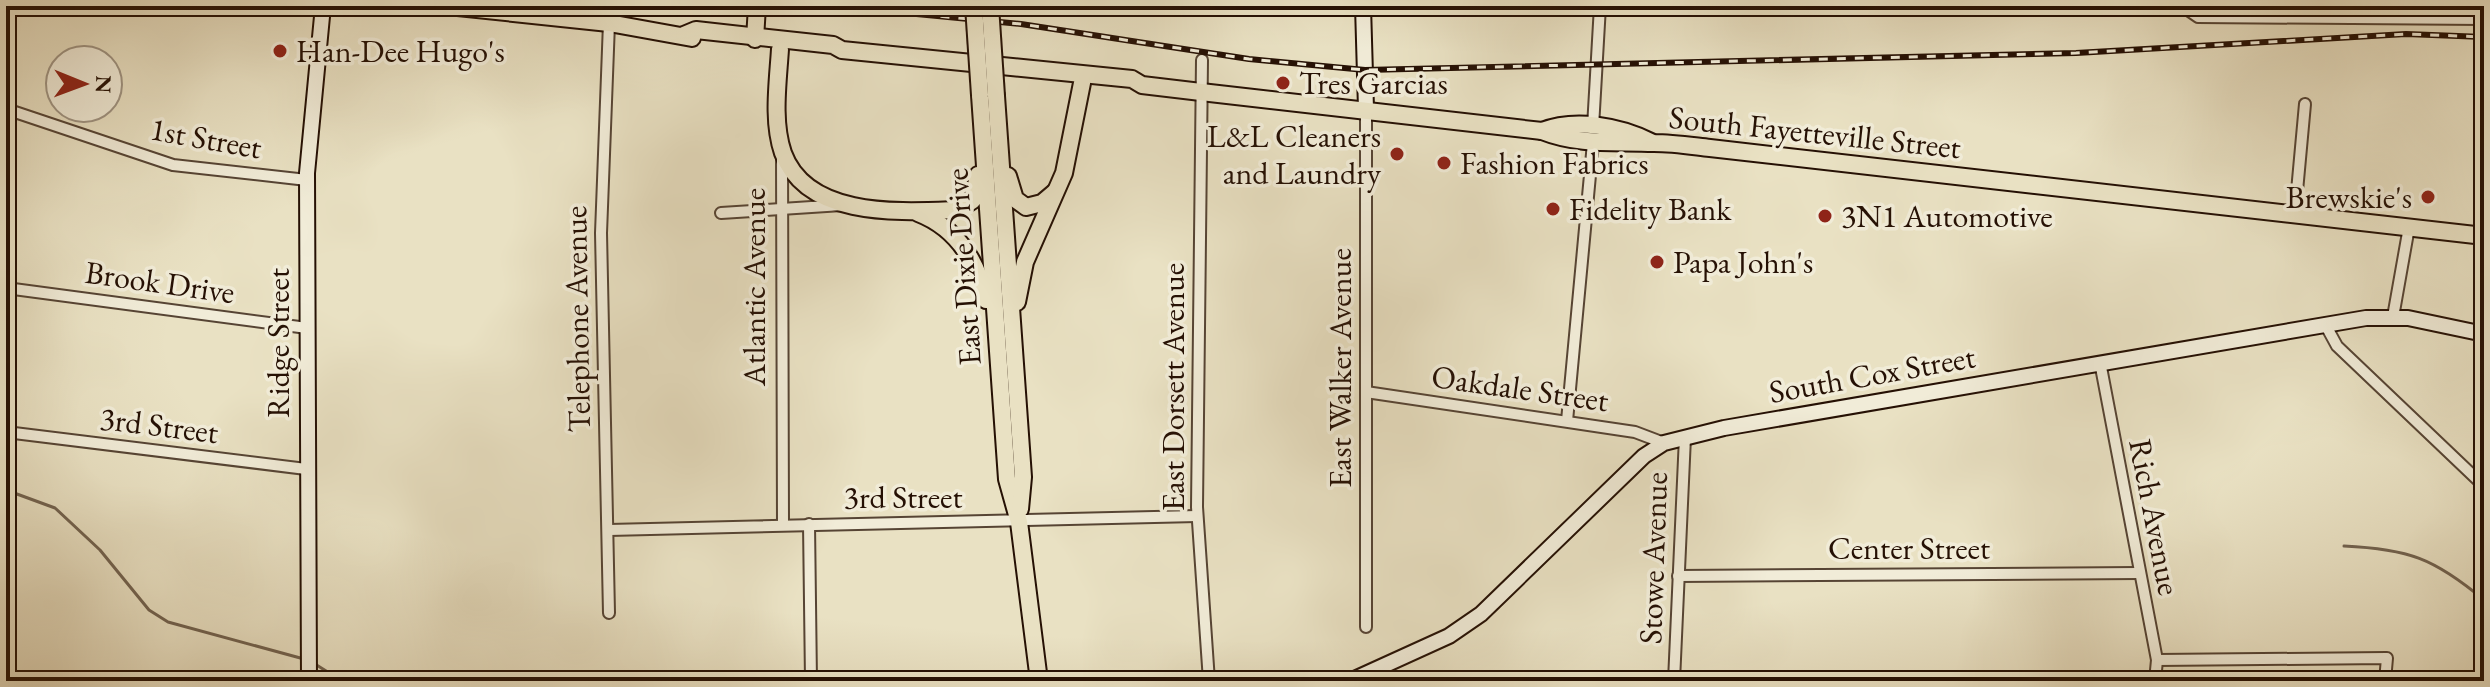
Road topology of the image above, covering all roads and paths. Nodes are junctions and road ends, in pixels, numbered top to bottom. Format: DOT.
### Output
graph roads {
  1 [pos="323,6"];
  2 [pos="448,6"];
  3 [pos="757,6"];
  4 [pos="974,6"];
  5 [pos="990,6"];
  6 [pos="1363,6"];
  7 [pos="1600,6"];
  8 [pos="2184,6"];
  9 [pos="2484,19"];
  10 [pos="609,23"];
  11 [pos="684,35"];
  12 [pos="755,39"];
  13 [pos="780,49"];
  14 [pos="842,50"];
  15 [pos="1202,60"];
  16 [pos="954,62"];
  17 [pos="1082,83"];
  18 [pos="1142,85"];
  19 [pos="1201,92"];
  20 [pos="988,96"];
  21 [pos="2305,104"];
  22 [pos="6,109"];
  23 [pos="1366,109"];
  24 [pos="1593,135"];
  25 [pos="982,137"];
  26 [pos="998,148"];
  27 [pos="782,150"];
  28 [pos="307,180"];
  29 [pos="1058,189"];
  30 [pos="844,205"];
  31 [pos="780,210"];
  32 [pos="909,210"];
  33 [pos="721,213"];
  34 [pos="2295,213"];
  35 [pos="2409,227"];
  36 [pos="2484,236"];
  37 [pos="6,288"];
  38 [pos="2393,317"];
  39 [pos="2325,324"];
  40 [pos="307,328"];
  41 [pos="1011,331"];
  42 [pos="2484,334"];
  43 [pos="996,341"];
  44 [pos="2100,362"];
  45 [pos="1366,392"];
  46 [pos="1567,421"];
  47 [pos="6,432"];
  48 [pos="1685,437"];
  49 [pos="1664,443"];
  50 [pos="306,469"];
  51 [pos="2484,486"];
  52 [pos="1197,516"];
  53 [pos="1019,522"];
  54 [pos="809,524"];
  55 [pos="783,525"];
  56 [pos="609,530"];
  57 [pos="2139,573"];
  58 [pos="1678,576"];
  59 [pos="609,613"];
  60 [pos="1366,627"];
  61 [pos="2157,660"];
  62 [pos="309,681"];
  63 [pos="811,681"];
  64 [pos="1039,681"];
  65 [pos="1209,681"];
  66 [pos="1350,681"];
  67 [pos="1674,681"];
  68 [pos="2155,681"];
  69 [pos="2385,681"];
  1 -- 28 [label="main road, Ridge Street"];
  2 -- 10 [label="main road"];
  3 -- 12 [label="main road"];
  4 -- 20 [label="main road, East Dixie Drive, bridge"];
  5 -- 20 [label="main road, East Dixie Drive, bridge"];
  6 -- 23 [label="main road"];
  7 -- 24 [label="street"];
  8 -- 9 [label="street"];
  10 -- 11 [label="main road"];
  10 -- 56 [label="street, Telephone Avenue"];
  11 -- 12 [label="main road"];
  11 -- 13 [label="main road"];
  12 -- 14 [label="main road"];
  13 -- 14 [label="main road"];
  13 -- 27 [label="main road, Atlantic Avenue"];
  14 -- 16 [label="main road"];
  15 -- 19 [label="street, East Dorsett Avenue"];
  16 -- 17 [label="main road"];
  16 -- 18 [label="main road"];
  17 -- 18 [label="main road"];
  17 -- 29 [label="main road"];
  18 -- 19 [label="main road"];
  19 -- 23 [label="main road"];
  19 -- 52 [label="street, East Dorsett Avenue"];
  20 -- 25 [label="main road, East Dixie Drive"];
  20 -- 26 [label="main road, East Dixie Drive"];
  21 -- 34 [label="street"];
  22 -- 28 [label="street, 1st Street"];
  23 -- 24 [label="main road, South Fayetteville Street"];
  23 -- 45 [label="street, East Walker Avenue"];
  24 -- 34 [label="main road, South Fayetteville Street"];
  24 -- 46 [label="street"];
  25 -- 32 [label="main road"];
  25 -- 43 [label="main road, East Dixie Drive"];
  26 -- 29 [label="main road"];
  26 -- 41 [label="main road, East Dixie Drive"];
  27 -- 30 [label="main road"];
  27 -- 31 [label="street, Atlantic Avenue"];
  28 -- 40 [label="main road, Ridge Street"];
  29 -- 41 [label="main road"];
  30 -- 31 [label="street"];
  30 -- 32 [label="main road"];
  31 -- 33 [label="street"];
  31 -- 55 [label="street, Atlantic Avenue"];
  32 -- 43 [label="main road"];
  34 -- 35 [label="main road, South Fayetteville Street"];
  35 -- 36 [label="main road, South Fayetteville Street"];
  35 -- 38 [label="street"];
  37 -- 40 [label="street, Brook Drive"];
  38 -- 39 [label="main road, South Cox Street"];
  38 -- 42 [label="main road, South Cox Street"];
  39 -- 44 [label="main road, South Cox Street"];
  39 -- 51 [label="street"];
  40 -- 50 [label="main road, Ridge Street"];
  41 -- 53 [label="main road, East Dixie Drive"];
  43 -- 53 [label="main road, East Dixie Drive"];
  44 -- 48 [label="main road, South Cox Street"];
  44 -- 57 [label="street, Rich Avenue"];
  45 -- 46 [label="street, Oakdale Street"];
  45 -- 60 [label="street, East Walker Avenue"];
  46 -- 49 [label="street, Oakdale Street"];
  47 -- 50 [label="street, 3rd Street"];
  48 -- 49 [label="main road, South Cox Street"];
  48 -- 58 [label="street, Stowe Avenue"];
  49 -- 66 [label="main road, South Cox Street"];
  50 -- 62 [label="main road, Ridge Street"];
  52 -- 53 [label="street, 3rd Street"];
  52 -- 65 [label="street, East Dorsett Avenue"];
  53 -- 54 [label="street, 3rd Street"];
  53 -- 64 [label="main road, East Dixie Drive"];
  54 -- 55 [label="street, 3rd Street"];
  54 -- 63 [label="street"];
  55 -- 56 [label="street, 3rd Street"];
  56 -- 59 [label="street, Telephone Avenue"];
  57 -- 58 [label="street, Center Street"];
  57 -- 61 [label="street, Rich Avenue"];
  58 -- 67 [label="street, Stowe Avenue"];
  61 -- 68 [label="street, Rich Avenue"];
  61 -- 69 [label="street"];
}
